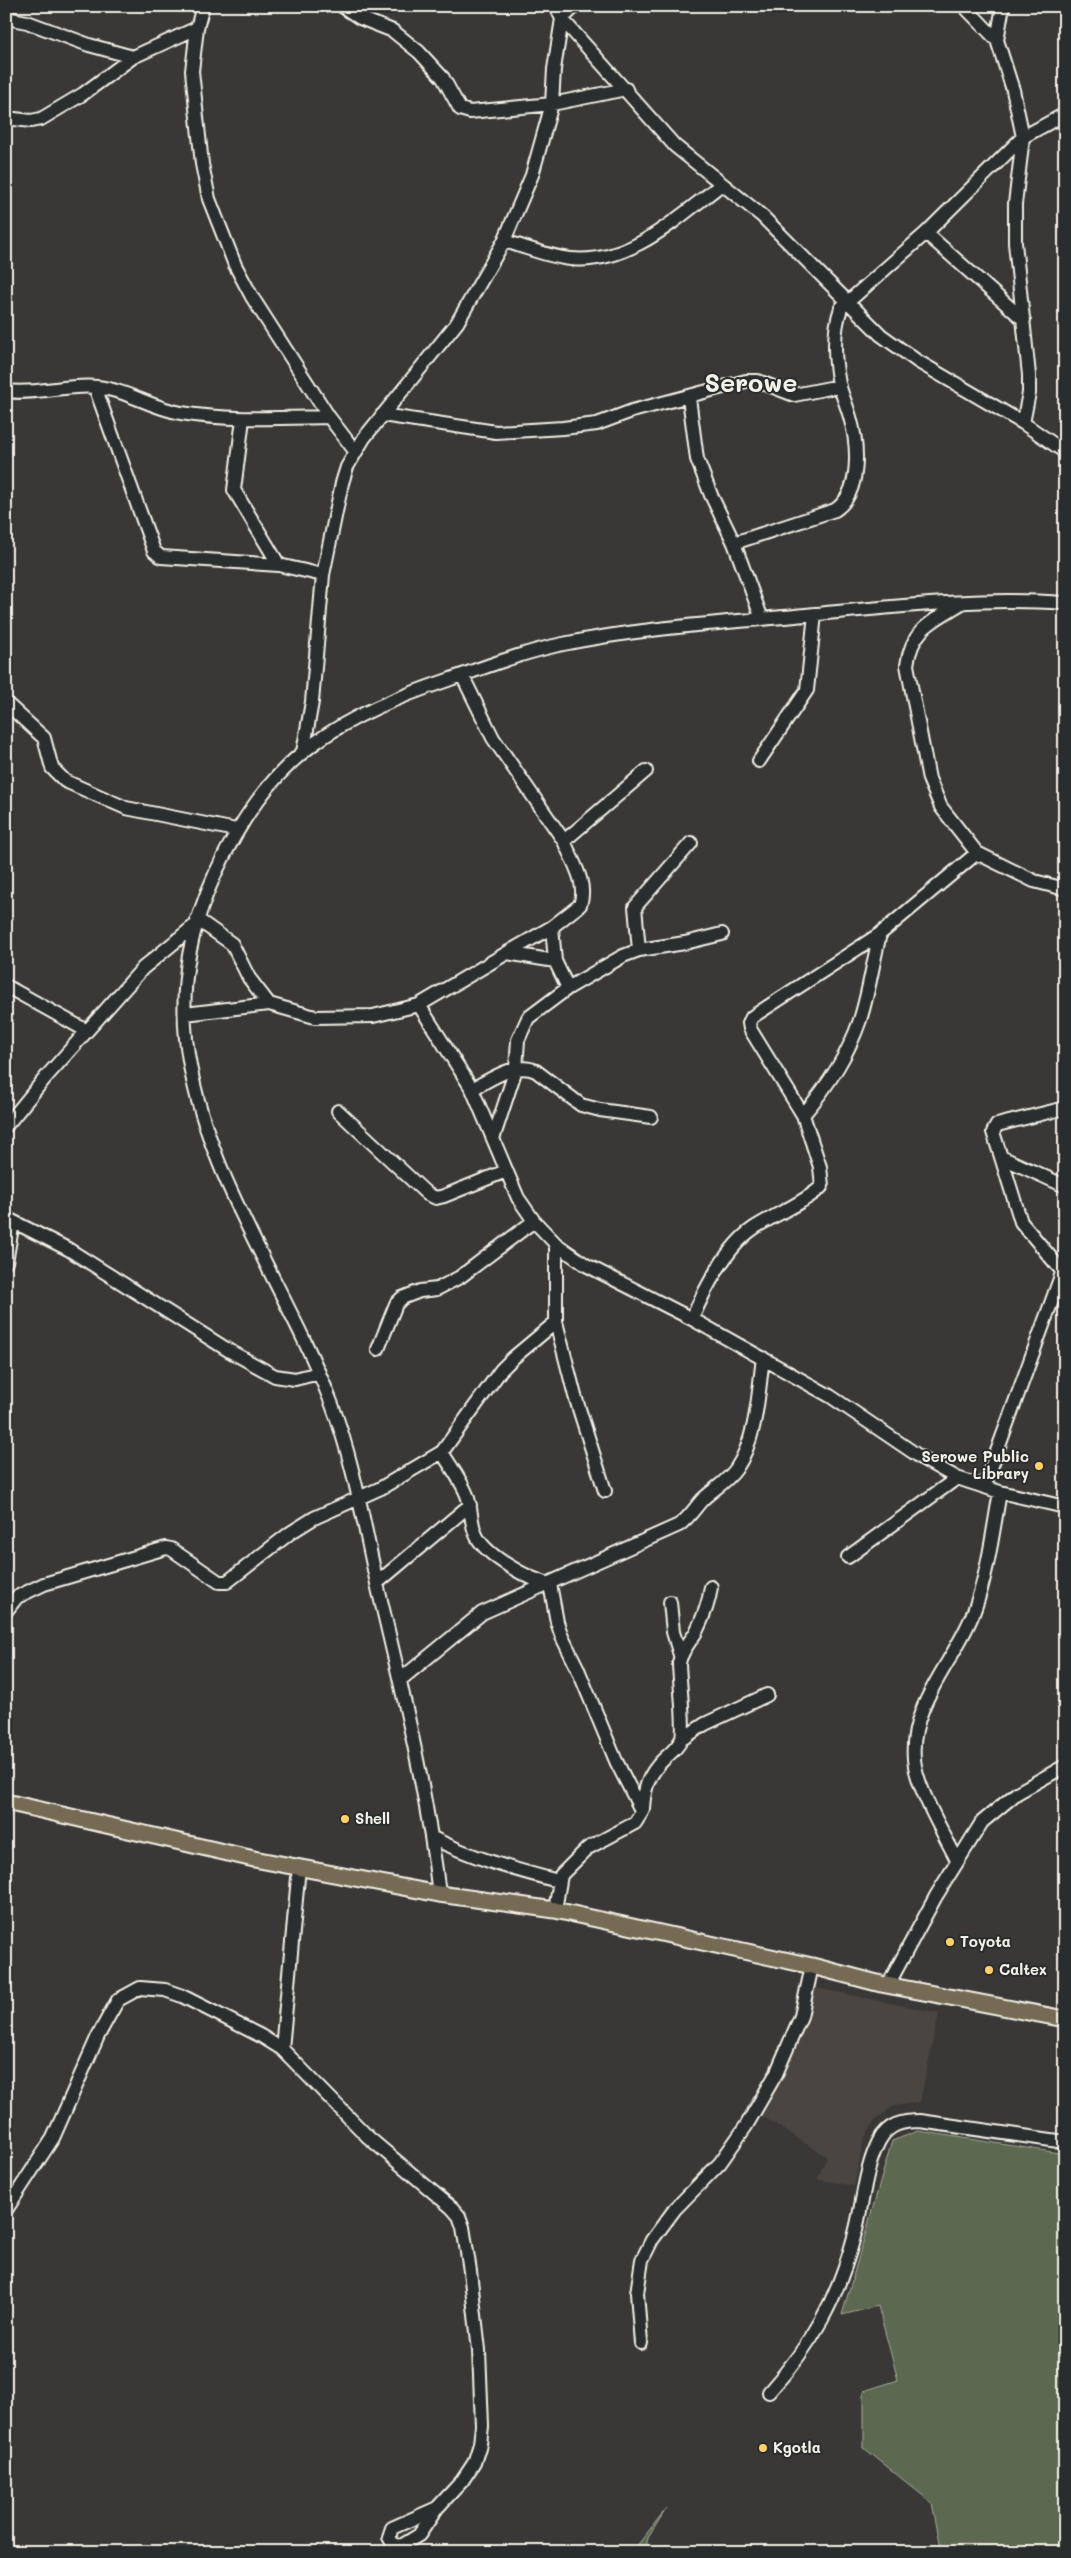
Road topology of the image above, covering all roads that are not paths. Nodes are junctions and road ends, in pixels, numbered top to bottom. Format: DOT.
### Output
graph roads {
  1 [pos="203,6"];
  2 [pos="342,6"];
  3 [pos="556,6"];
  4 [pos="575,6"];
  5 [pos="964,6"];
  6 [pos="1003,6"];
  7 [pos="6,18"];
  8 [pos="562,19"];
  9 [pos="197,28"];
  10 [pos="997,40"];
  11 [pos="133,57"];
  12 [pos="626,90"];
  13 [pos="552,104"];
  14 [pos="1065,114"];
  15 [pos="6,118"];
  16 [pos="1024,137"];
  17 [pos="722,184"];
  18 [pos="926,233"];
  19 [pos="504,241"];
  20 [pos="846,301"];
  21 [pos="1024,320"];
  22 [pos="840,386"];
  23 [pos="95,387"];
  24 [pos="6,391"];
  25 [pos="689,398"];
  26 [pos="382,415"];
  27 [pos="329,418"];
  28 [pos="243,419"];
  29 [pos="1023,424"];
  30 [pos="355,451"];
  31 [pos="1065,452"];
  32 [pos="734,543"];
  33 [pos="279,565"];
  34 [pos="323,574"];
  35 [pos="964,602"];
  36 [pos="1065,603"];
  37 [pos="815,614"];
  38 [pos="762,619"];
  39 [pos="462,675"];
  40 [pos="6,703"];
  41 [pos="303,752"];
  42 [pos="759,761"];
  43 [pos="646,772"];
  44 [pos="236,830"];
  45 [pos="564,841"];
  46 [pos="691,843"];
  47 [pos="977,854"];
  48 [pos="1065,889"];
  49 [pos="195,923"];
  50 [pos="552,926"];
  51 [pos="722,934"];
  52 [pos="880,934"];
  53 [pos="639,950"];
  54 [pos="507,953"];
  55 [pos="555,961"];
  56 [pos="6,986"];
  57 [pos="568,988"];
  58 [pos="269,1004"];
  59 [pos="419,1005"];
  60 [pos="185,1014"];
  61 [pos="87,1031"];
  62 [pos="516,1069"];
  63 [pos="472,1089"];
  64 [pos="1065,1108"];
  65 [pos="338,1111"];
  66 [pos="803,1115"];
  67 [pos="651,1117"];
  68 [pos="6,1126"];
  69 [pos="494,1136"];
  70 [pos="1001,1157"];
  71 [pos="506,1171"];
  72 [pos="1065,1186"];
  73 [pos="10,1220"];
  74 [pos="534,1221"];
  75 [pos="556,1244"];
  76 [pos="6,1262"];
  77 [pos="1063,1268"];
  78 [pos="692,1319"];
  79 [pos="556,1322"];
  80 [pos="378,1350"];
  81 [pos="763,1358"];
  82 [pos="319,1372"];
  83 [pos="442,1452"];
  84 [pos="957,1478"];
  85 [pos="984,1487"];
  86 [pos="605,1491"];
  87 [pos="1000,1492"];
  88 [pos="359,1498"];
  89 [pos="470,1505"];
  90 [pos="1065,1507"];
  91 [pos="848,1558"];
  92 [pos="377,1583"];
  93 [pos="550,1584"];
  94 [pos="711,1587"];
  95 [pos="670,1602"];
  96 [pos="6,1611"];
  97 [pos="680,1655"];
  98 [pos="400,1680"];
  99 [pos="767,1695"];
  100 [pos="682,1739"];
  101 [pos="1065,1766"];
  102 [pos="6,1802"];
  103 [pos="642,1812"];
  104 [pos="433,1838"];
  105 [pos="957,1860"];
  106 [pos="299,1867"];
  107 [pos="558,1881"];
  108 [pos="439,1894"];
  109 [pos="556,1910"];
  110 [pos="812,1966"];
  111 [pos="888,1985"];
  112 [pos="1065,2019"];
  113 [pos="282,2049"];
  114 [pos="1065,2142"];
  115 [pos="6,2210"];
  116 [pos="641,2343"];
  117 [pos="769,2392"];
  118 [pos="437,2508"];
  1 -- 9 [label="street"];
  2 -- 13 [label="street"];
  3 -- 8 [label="street"];
  4 -- 8 [label="street"];
  5 -- 10 [label="street"];
  6 -- 10 [label="street"];
  7 -- 11 [label="street"];
  8 -- 12 [label="street"];
  8 -- 13 [label="street"];
  9 -- 11 [label="street"];
  9 -- 27 [label="street"];
  10 -- 16 [label="street"];
  11 -- 15 [label="street"];
  12 -- 13 [label="street"];
  12 -- 17 [label="street"];
  13 -- 19 [label="street"];
  14 -- 16 [label="street"];
  16 -- 18 [label="street"];
  16 -- 21 [label="street"];
  17 -- 19 [label="street"];
  17 -- 20 [label="street"];
  18 -- 20 [label="street"];
  18 -- 21 [label="street"];
  19 -- 26 [label="street"];
  20 -- 22 [label="street"];
  20 -- 29 [label="street"];
  21 -- 29 [label="street"];
  22 -- 25 [label="street"];
  22 -- 32 [label="street"];
  23 -- 24 [label="street"];
  23 -- 28 [label="street"];
  23 -- 33 [label="street"];
  25 -- 26 [label="street"];
  25 -- 32 [label="street"];
  26 -- 30 [label="street"];
  27 -- 28 [label="street"];
  27 -- 30 [label="street"];
  28 -- 33 [label="street"];
  29 -- 31 [label="street"];
  30 -- 34 [label="street"];
  32 -- 38 [label="street"];
  33 -- 34 [label="street"];
  34 -- 41 [label="street"];
  35 -- 36 [label="street"];
  35 -- 37 [label="street"];
  35 -- 47 [label="street"];
  37 -- 38 [label="street"];
  37 -- 42 [label="street"];
  38 -- 39 [label="street"];
  39 -- 41 [label="street"];
  39 -- 45 [label="street"];
  40 -- 44 [label="street"];
  41 -- 44 [label="street"];
  43 -- 45 [label="street"];
  44 -- 49 [label="street"];
  45 -- 50 [label="street"];
  46 -- 53 [label="street"];
  47 -- 48 [label="street"];
  47 -- 52 [label="street"];
  49 -- 58 [label="street"];
  49 -- 60 [label="street"];
  49 -- 61 [label="street"];
  50 -- 54 [label="street"];
  50 -- 55 [label="street"];
  51 -- 53 [label="street"];
  52 -- 66 [label="street"];
  52 -- 66 [label="street"];
  53 -- 57 [label="street"];
  54 -- 55 [label="street"];
  54 -- 59 [label="street"];
  55 -- 57 [label="street"];
  56 -- 61 [label="street"];
  57 -- 62 [label="street"];
  58 -- 59 [label="street"];
  58 -- 60 [label="street"];
  59 -- 63 [label="street"];
  60 -- 82 [label="street"];
  61 -- 68 [label="street"];
  62 -- 63 [label="street"];
  62 -- 67 [label="street"];
  62 -- 69 [label="street"];
  63 -- 69 [label="street"];
  64 -- 70 [label="street"];
  65 -- 71 [label="street"];
  66 -- 78 [label="street"];
  69 -- 71 [label="street"];
  70 -- 72 [label="street"];
  70 -- 77 [label="street"];
  71 -- 74 [label="street"];
  73 -- 76 [label="street"];
  73 -- 82 [label="street"];
  74 -- 75 [label="street"];
  74 -- 80 [label="street"];
  75 -- 78 [label="street"];
  75 -- 79 [label="street"];
  77 -- 85 [label="street"];
  78 -- 81 [label="street"];
  79 -- 83 [label="street"];
  79 -- 86 [label="street"];
  81 -- 84 [label="street"];
  81 -- 93 [label="street"];
  82 -- 88 [label="street"];
  83 -- 88 [label="street"];
  83 -- 89 [label="street"];
  84 -- 85 [label="street"];
  84 -- 91 [label="street"];
  85 -- 87 [label="street"];
  87 -- 90 [label="street"];
  87 -- 105 [label="street"];
  88 -- 92 [label="street"];
  88 -- 96 [label="street"];
  89 -- 92 [label="street"];
  89 -- 93 [label="street"];
  92 -- 98 [label="street"];
  93 -- 98 [label="street"];
  93 -- 103 [label="street"];
  94 -- 97 [label="street"];
  95 -- 97 [label="street"];
  97 -- 100 [label="street"];
  98 -- 104 [label="street"];
  99 -- 100 [label="street"];
  100 -- 103 [label="street"];
  101 -- 105 [label="street"];
  102 -- 106 [label="main road"];
  103 -- 107 [label="street"];
  104 -- 107 [label="street"];
  104 -- 108 [label="street"];
  105 -- 111 [label="street"];
  106 -- 108 [label="main road"];
  106 -- 113 [label="street"];
  107 -- 109 [label="street"];
  108 -- 109 [label="main road"];
  109 -- 110 [label="main road"];
  110 -- 111 [label="main road"];
  110 -- 116 [label="street"];
  111 -- 112 [label="main road"];
  113 -- 115 [label="street"];
  113 -- 118 [label="street"];
  114 -- 117 [label="street"];
}
